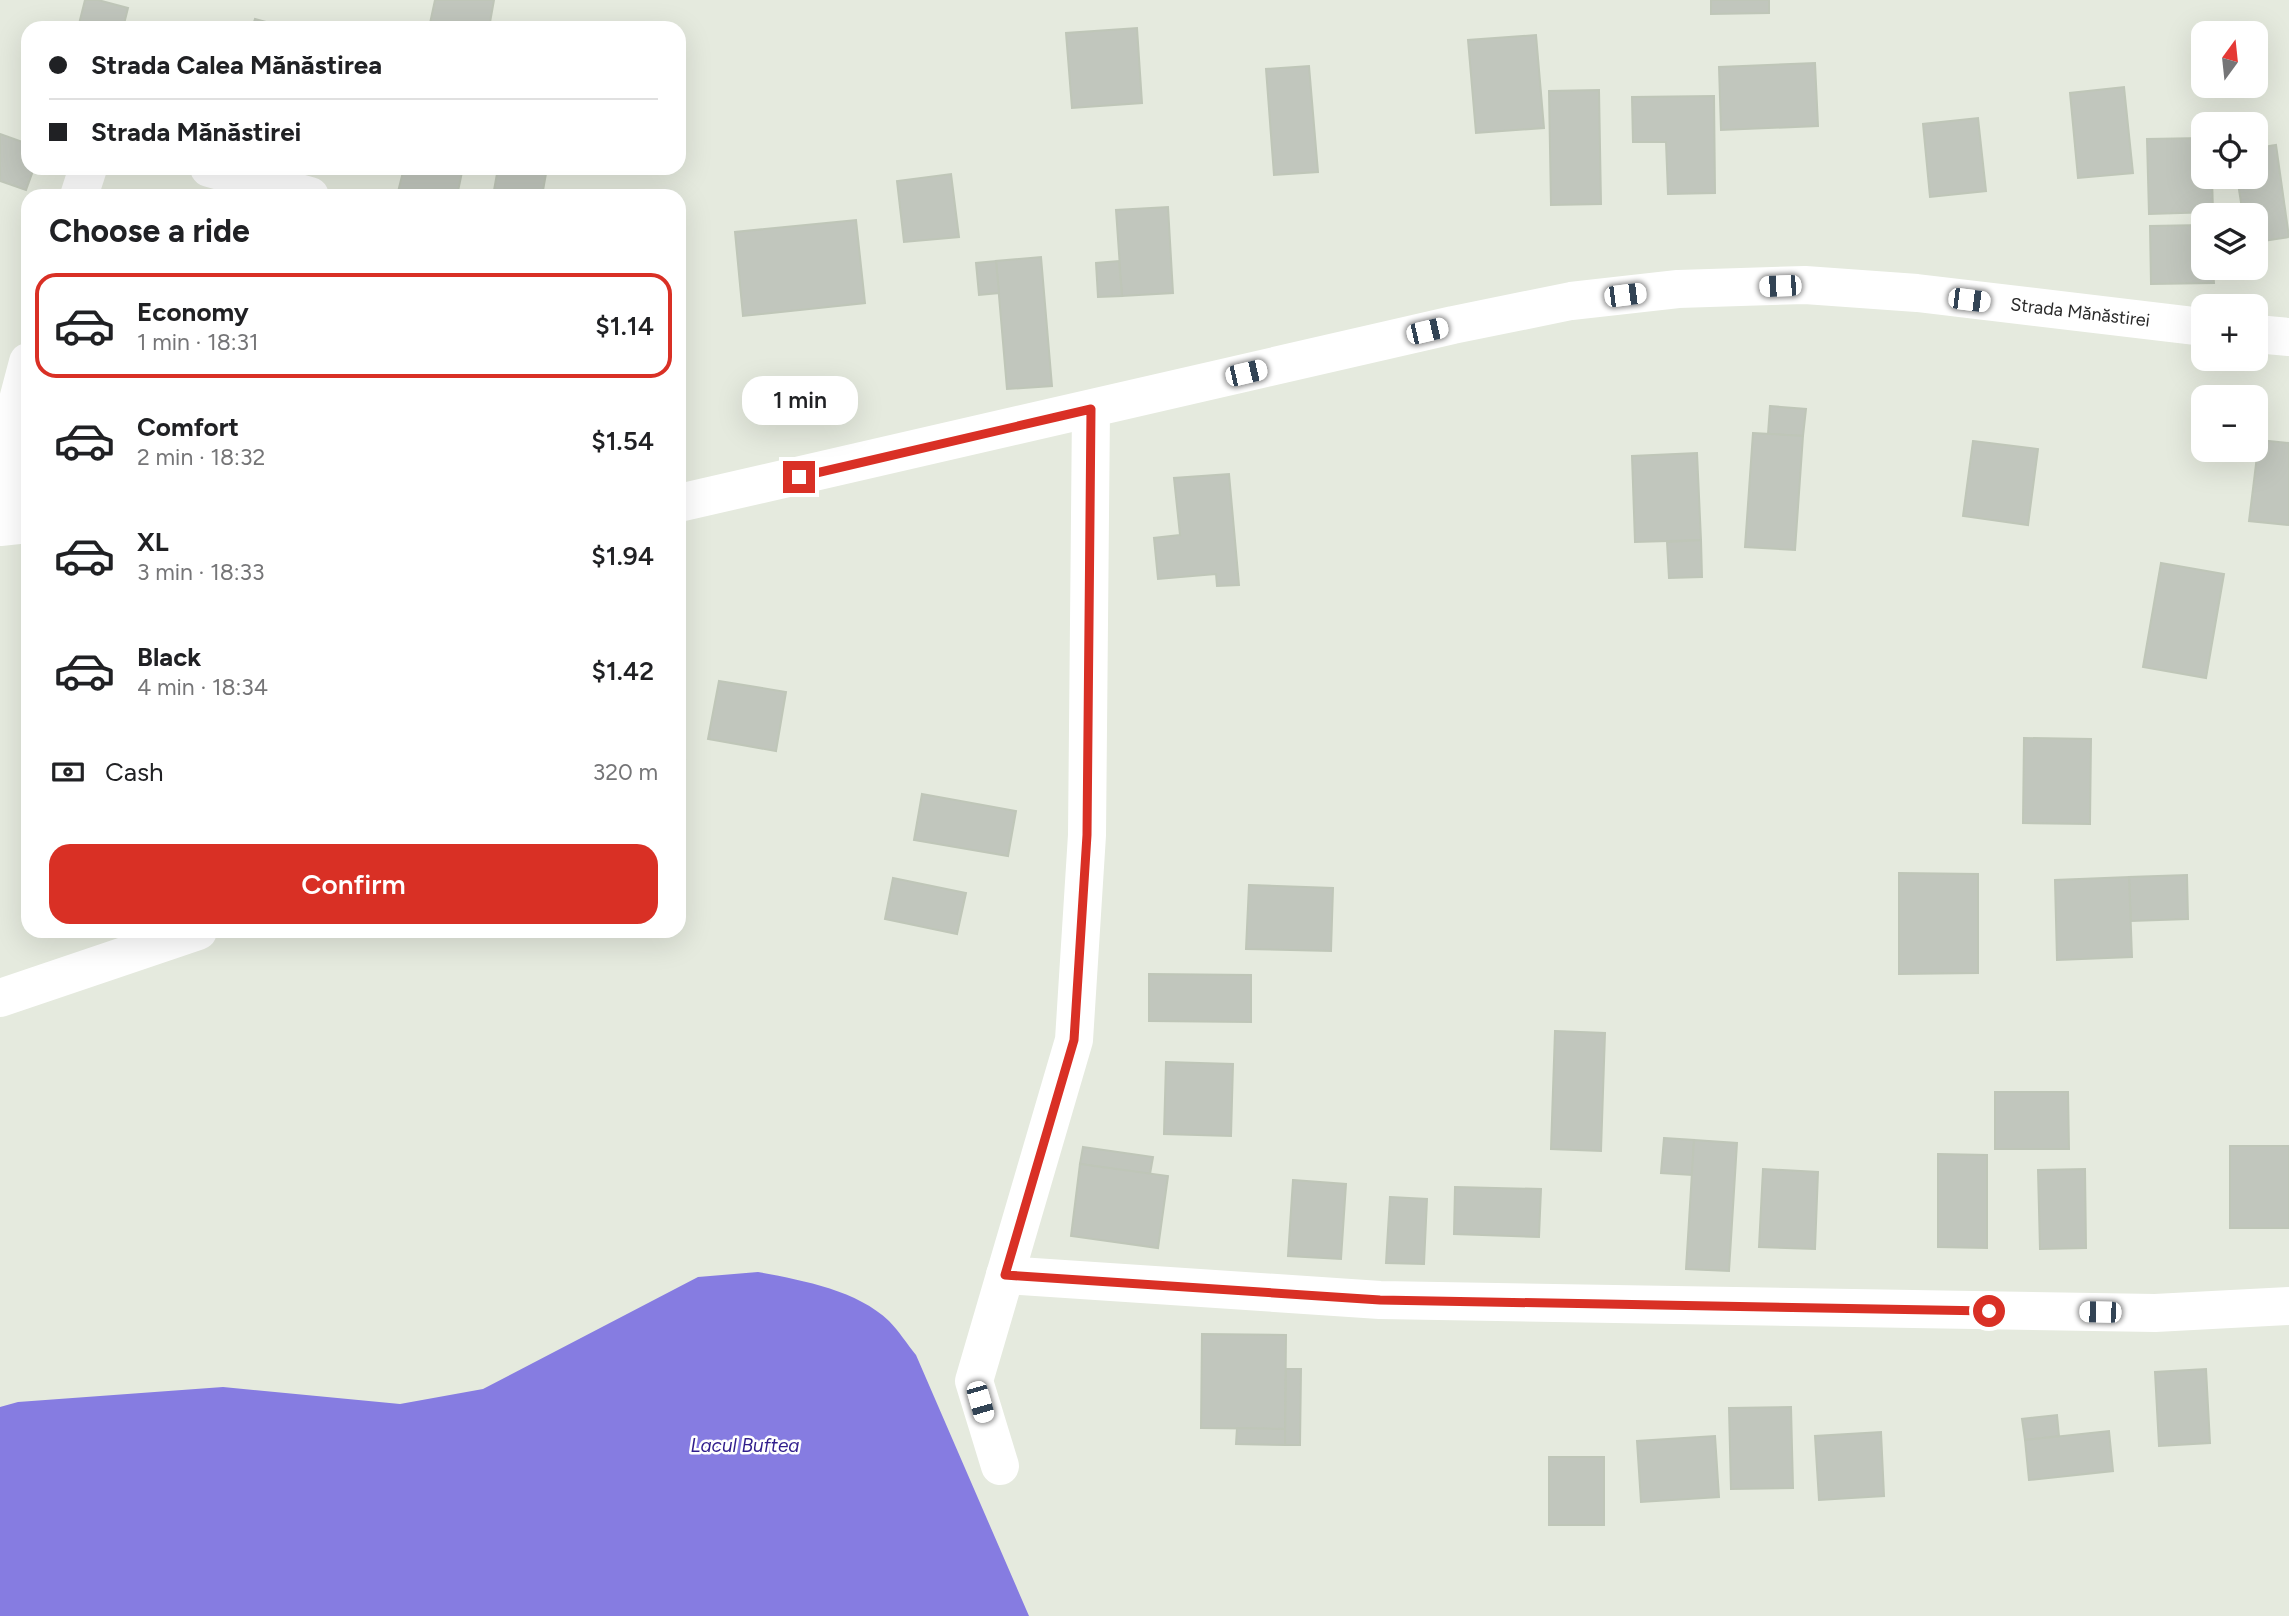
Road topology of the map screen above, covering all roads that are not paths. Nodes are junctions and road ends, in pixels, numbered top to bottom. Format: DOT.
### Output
graph roads {
  1 [pos="234,175"];
  2 [pos="285,189"];
  3 [pos="2191,326"];
  4 [pos="2268,335"];
  5 [pos="2289,337"];
  6 [pos="21,389"];
  7 [pos="1091,409"];
  8 [pos="686,501"];
  9 [pos="16,525"];
  10 [pos="177,938"];
  11 [pos="0,998"];
  12 [pos="1005,1275"];
  13 [pos="2289,1306"];
  14 [pos="999,1466"];
  1 -- 2 [label="street"];
  3 -- 7 [label="street, Strada Mănăstirei"];
  4 -- 5 [label="street"];
  6 -- 9 [label="street"];
  7 -- 8 [label="street, Strada Mănăstirei"];
  7 -- 12 [label="street"];
  10 -- 11 [label="street"];
  12 -- 13 [label="street"];
  12 -- 14 [label="street"];
}
